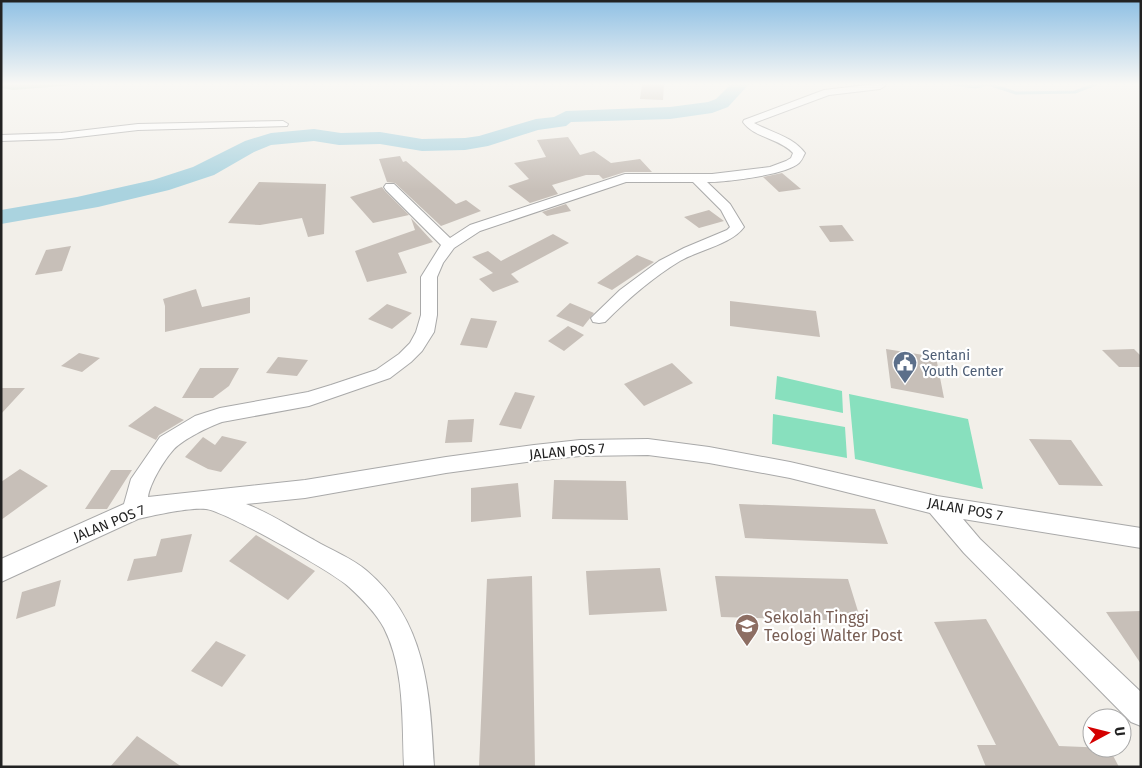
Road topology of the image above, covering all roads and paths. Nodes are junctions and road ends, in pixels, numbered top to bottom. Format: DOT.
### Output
graph roads {
  1 [pos="754,120"];
  2 [pos="283,124"];
  3 [pos="1,138"];
  4 [pos="697,179"];
  5 [pos="390,187"];
  6 [pos="449,245"];
  7 [pos="599,318"];
  8 [pos="207,499"];
  9 [pos="938,505"];
  10 [pos="134,510"];
  11 [pos="1141,538"];
  12 [pos="1,571"];
  13 [pos="1141,712"];
  14 [pos="419,767"];
  1 -- 4 [label="street"];
  2 -- 3 [label="street"];
  4 -- 6 [label="street"];
  4 -- 7 [label="street"];
  5 -- 6 [label="street"];
  6 -- 10 [label="street"];
  8 -- 9 [label="street, JALAN POS 7"];
  8 -- 10 [label="street, JALAN POS 7"];
  8 -- 14 [label="street"];
  9 -- 11 [label="street, JALAN POS 7"];
  9 -- 13 [label="street"];
  10 -- 12 [label="street, JALAN POS 7"];
}
